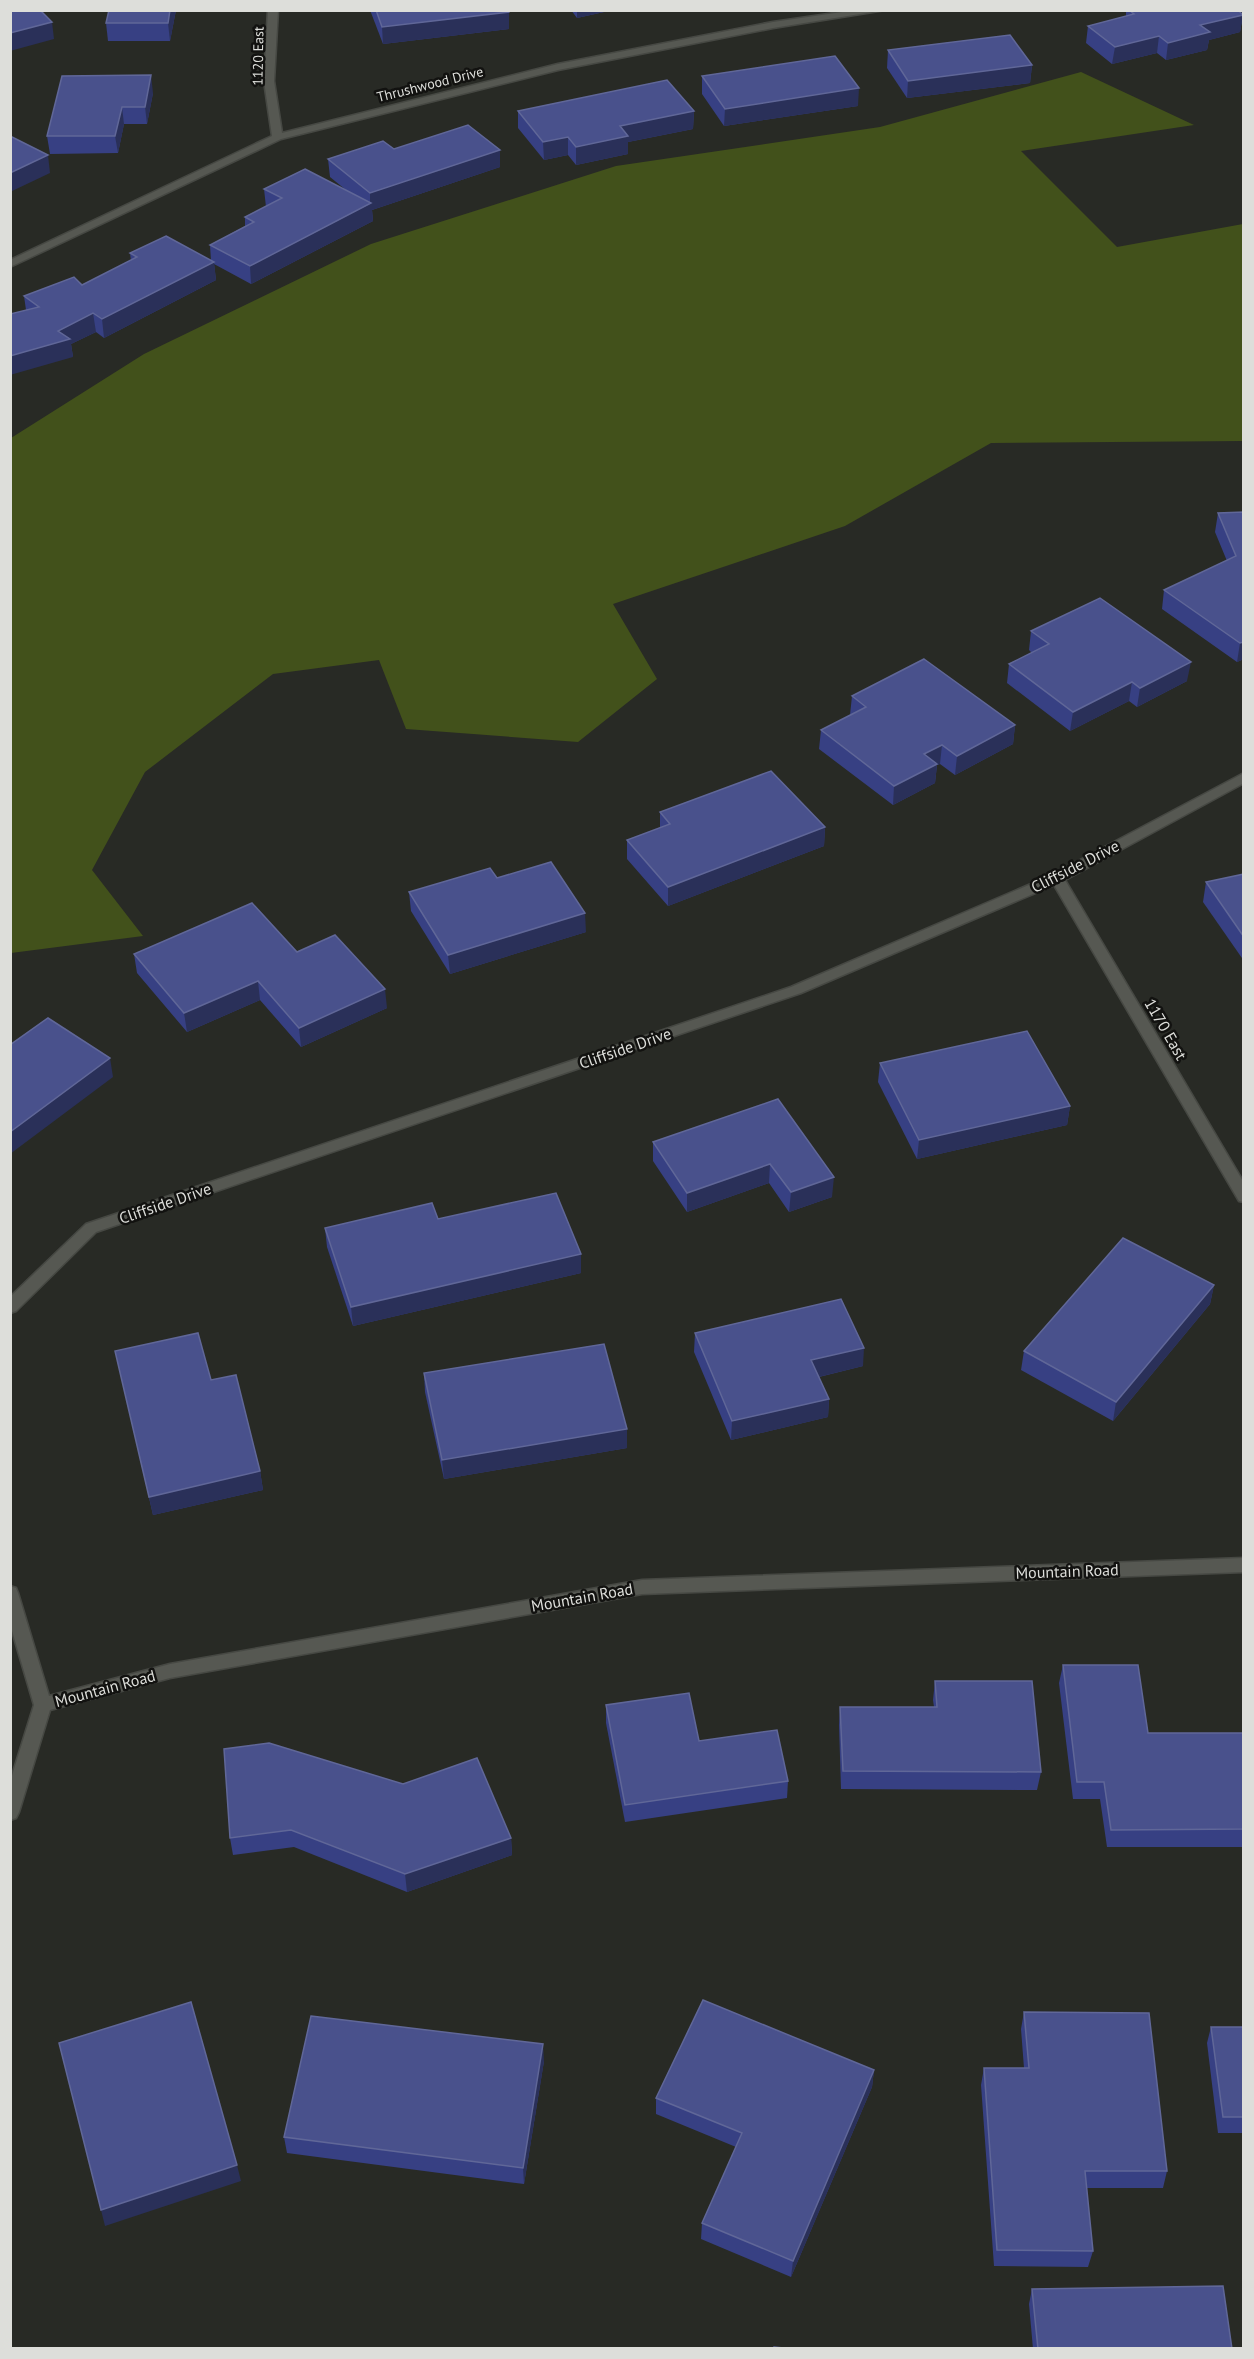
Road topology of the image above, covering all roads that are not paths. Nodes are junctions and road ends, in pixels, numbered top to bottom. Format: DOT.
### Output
graph roads {
  1 [pos="273,10"];
  2 [pos="773,10"];
  3 [pos="881,10"];
  4 [pos="773,25"];
  5 [pos="277,137"];
  6 [pos="10,264"];
  7 [pos="1244,777"];
  8 [pos="1057,878"];
  9 [pos="1244,1197"];
  10 [pos="10,1307"];
  11 [pos="1244,1565"];
  12 [pos="10,1593"];
  13 [pos="43,1705"];
  14 [pos="10,1812"];
  1 -- 5 [label="street, 1120 East"];
  2 -- 4 [label="street"];
  3 -- 4 [label="street, Thrushwood Drive"];
  4 -- 5 [label="street, Thrushwood Drive"];
  5 -- 6 [label="street, Thrushwood Drive"];
  7 -- 8 [label="street, Cliffside Drive"];
  8 -- 9 [label="street, 1170 East"];
  8 -- 10 [label="street, Cliffside Drive"];
  11 -- 13 [label="street, Mountain Road"];
  12 -- 13 [label="street"];
  13 -- 14 [label="street, Mountain Road"];
}
